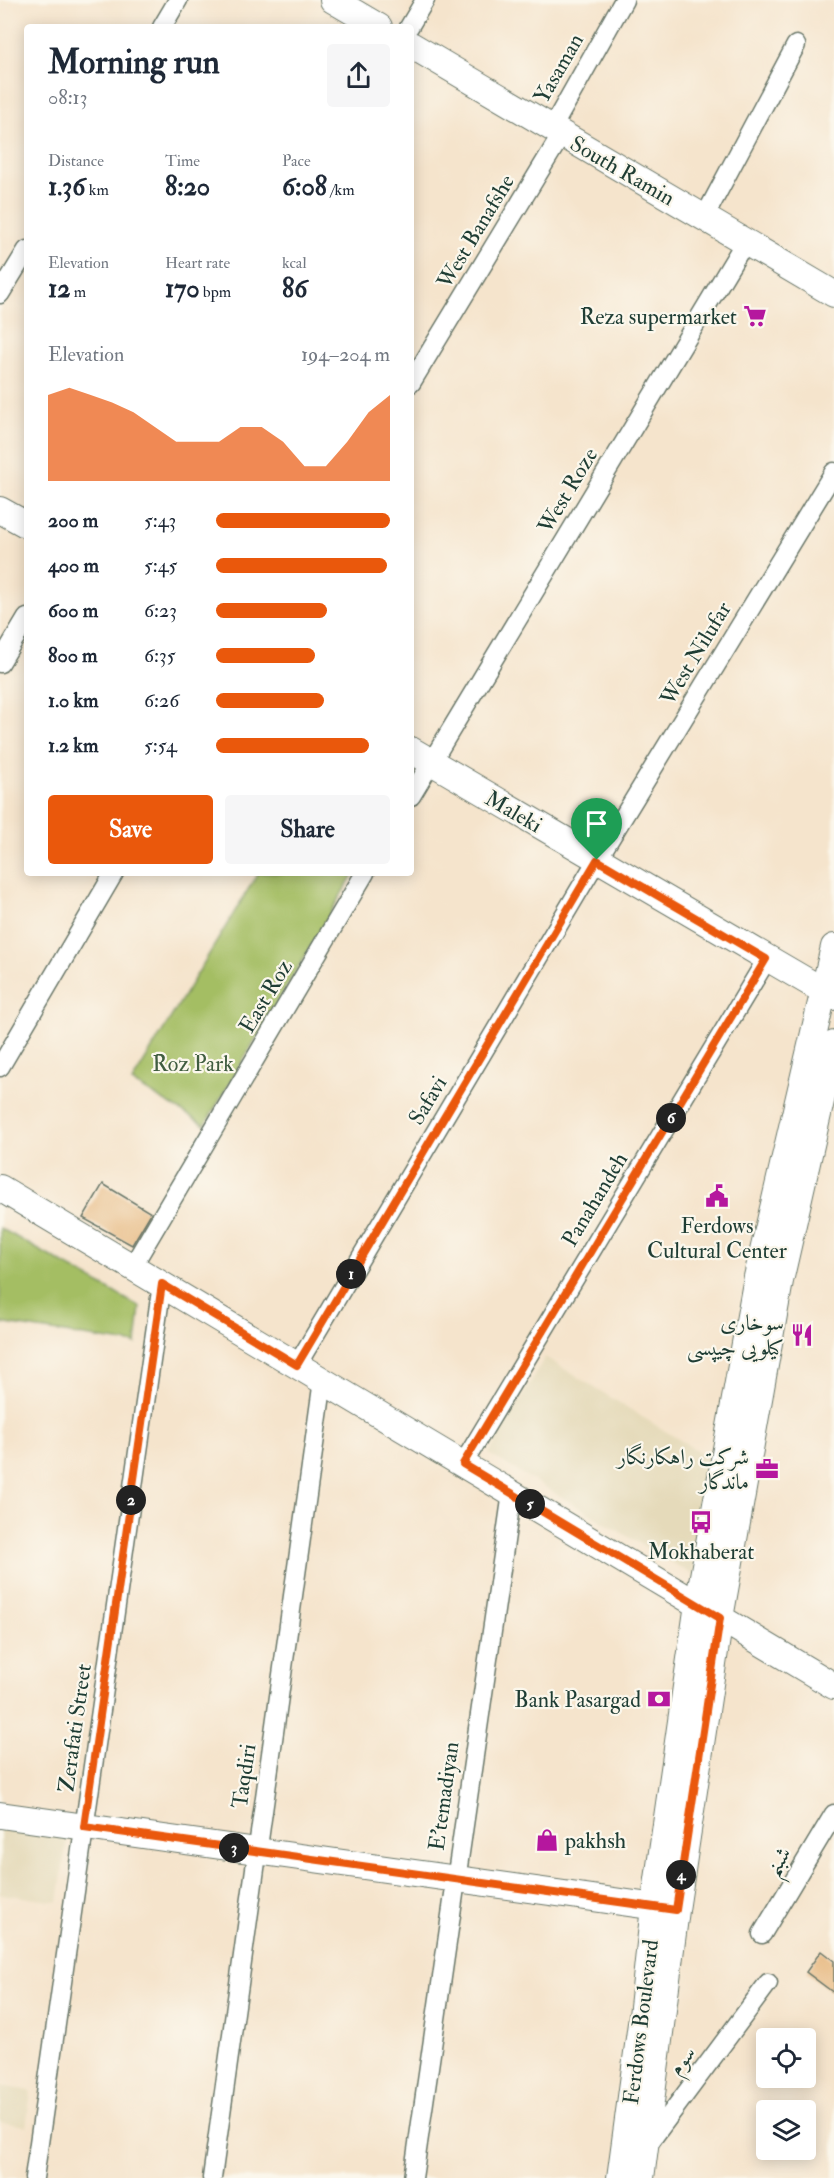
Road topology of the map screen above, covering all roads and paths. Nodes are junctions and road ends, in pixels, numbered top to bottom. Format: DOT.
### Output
graph roads {
  1 [pos="178,0"];
  2 [pos="333,0"];
  3 [pos="425,0"];
  4 [pos="624,0"];
  5 [pos="164,24"];
  6 [pos="374,24"];
  7 [pos="411,24"];
  8 [pos="796,45"];
  9 [pos="414,47"];
  10 [pos="557,131"];
  11 [pos="704,218"];
  12 [pos="745,242"];
  13 [pos="24,255"];
  14 [pos="0,294"];
  15 [pos="834,294"];
  16 [pos="414,378"];
  17 [pos="834,472"];
  18 [pos="0,510"];
  19 [pos="24,523"];
  20 [pos="24,623"];
  21 [pos="0,663"];
  22 [pos="421,756"];
  23 [pos="414,783"];
  24 [pos="597,860"];
  25 [pos="112,876"];
  26 [pos="363,876"];
  27 [pos="834,947"];
  28 [pos="766,959"];
  29 [pos="828,995"];
  30 [pos="834,1044"];
  31 [pos="0,1067"];
  32 [pos="0,1188"];
  33 [pos="132,1267"];
  34 [pos="162,1284"];
  35 [pos="297,1365"];
  36 [pos="323,1380"];
  37 [pos="463,1464"];
  38 [pos="512,1493"];
  39 [pos="698,1604"];
  40 [pos="720,1618"];
  41 [pos="834,1686"];
  42 [pos="834,1814"];
  43 [pos="0,1815"];
  44 [pos="84,1827"];
  45 [pos="257,1851"];
  46 [pos="456,1879"];
  47 [pos="665,1908"];
  48 [pos="762,1934"];
  49 [pos="768,1983"];
  50 [pos="635,2147"];
  51 [pos="34,2178"];
  52 [pos="212,2178"];
  53 [pos="413,2178"];
  54 [pos="620,2178"];
  55 [pos="641,2178"];
  1 -- 5 [label="street"];
  2 -- 6 [label="street"];
  3 -- 7 [label="street"];
  4 -- 10 [label="street, Yasaman"];
  8 -- 11 [label="street"];
  9 -- 10 [label="street, South Ramin"];
  10 -- 11 [label="street, South Ramin"];
  10 -- 16 [label="street, West Banafshe"];
  11 -- 12 [label="street, South Ramin"];
  12 -- 15 [label="street, South Ramin"];
  12 -- 22 [label="street, West Roze"];
  13 -- 14 [label="street"];
  17 -- 24 [label="street, West Nilufar"];
  18 -- 19 [label="street"];
  20 -- 21 [label="street"];
  22 -- 23 [label="street"];
  22 -- 24 [label="street, Maleki"];
  24 -- 28 [label="street, Maleki"];
  24 -- 35 [label="street, Safavi"];
  25 -- 31 [label="street"];
  26 -- 33 [label="street, East Roz"];
  27 -- 29 [label="street, Ferdows Boulevard"];
  28 -- 29 [label="street, Maleki"];
  28 -- 37 [label="street, Panahandeh"];
  29 -- 39 [label="street, Ferdows Boulevard"];
  30 -- 40 [label="street, Ferdows Boulevard"];
  32 -- 33 [label="street"];
  33 -- 34 [label="street"];
  34 -- 35 [label="street"];
  34 -- 44 [label="street, Zerafati Street"];
  35 -- 36 [label="street"];
  36 -- 37 [label="street"];
  36 -- 45 [label="street, Taqdiri"];
  37 -- 38 [label="street"];
  38 -- 39 [label="street"];
  38 -- 46 [label="street, E'temadiyan"];
  39 -- 40 [label="street"];
  39 -- 47 [label="street, Ferdows Boulevard"];
  40 -- 41 [label="street"];
  40 -- 47 [label="street, Ferdows Boulevard"];
  42 -- 48 [label="street, شبنم"];
  43 -- 44 [label="street"];
  44 -- 45 [label="street"];
  44 -- 51 [label="street, Zerafati Street"];
  45 -- 46 [label="street"];
  45 -- 52 [label="street, Taqdiri"];
  46 -- 47 [label="street"];
  46 -- 53 [label="street, E'temadiyan"];
  47 -- 50 [label="street, Ferdows Boulevard"];
  49 -- 50 [label="street, سوم"];
  50 -- 54 [label="street, Ferdows Boulevard"];
  50 -- 55 [label="street, Ferdows Boulevard"];
}
